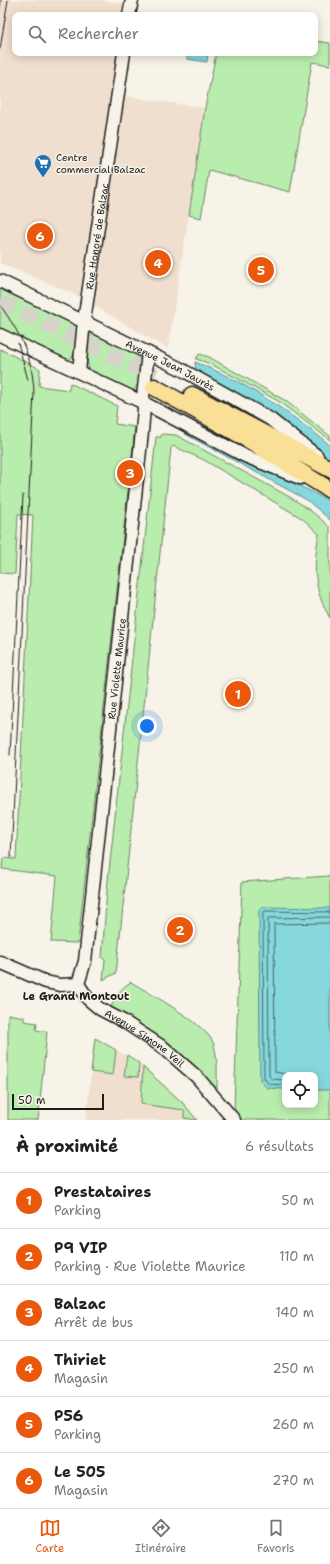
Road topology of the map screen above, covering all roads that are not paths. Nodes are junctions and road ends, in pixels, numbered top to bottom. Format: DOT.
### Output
graph roads {
  1 [pos="132,0"];
  2 [pos="130,12"];
  3 [pos="124,56"];
  4 [pos="0,281"];
  5 [pos="84,321"];
  6 [pos="0,335"];
  7 [pos="148,353"];
  8 [pos="78,372"];
  9 [pos="144,403"];
  10 [pos="330,468"];
  11 [pos="325,488"];
  12 [pos="0,962"];
  13 [pos="78,984"];
  14 [pos="234,1120"];
  1 -- 2 [label="street"];
  3 -- 5 [label="street, Rue Honoré de Balzac"];
  4 -- 5 [label="street, Avenue Jean Jaurès"];
  5 -- 7 [label="street, Avenue Jean Jaurès"];
  5 -- 8 [label="street, Rue Honoré de Balzac"];
  6 -- 8 [label="street, Avenue Jean Jaurès"];
  7 -- 9 [label="street, Rue Violette Maurice"];
  7 -- 10 [label="street, Avenue Jean Jaurès"];
  8 -- 9 [label="street, Avenue Jean Jaurès"];
  9 -- 11 [label="street, Avenue Jean Jaurès"];
  9 -- 13 [label="street, Rue Violette Maurice"];
  10 -- 11 [label="main road, Avenue Jean Jaurès"];
  12 -- 13 [label="street"];
  13 -- 14 [label="street, Avenue Simone Veil"];
}
